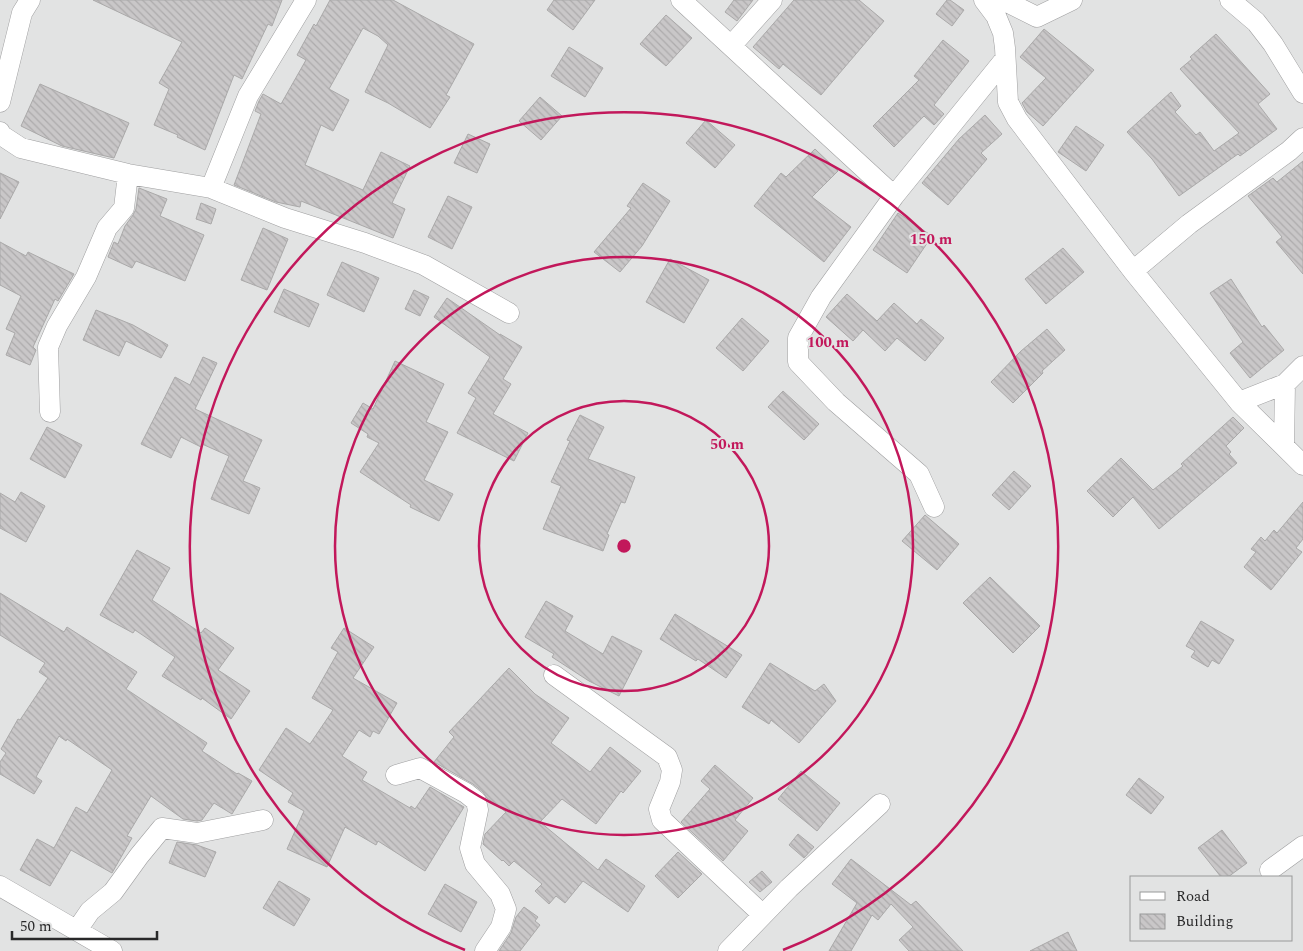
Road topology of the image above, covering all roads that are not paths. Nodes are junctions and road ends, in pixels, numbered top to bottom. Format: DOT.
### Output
graph roads {
  1 [pos="30,0"];
  2 [pos="306,0"];
  3 [pos="681,0"];
  4 [pos="772,0"];
  5 [pos="984,0"];
  6 [pos="1003,0"];
  7 [pos="1072,0"];
  8 [pos="1230,0"];
  9 [pos="731,46"];
  10 [pos="1005,59"];
  11 [pos="1303,93"];
  12 [pos="0,102"];
  13 [pos="0,132"];
  14 [pos="1303,138"];
  15 [pos="128,174"];
  16 [pos="212,188"];
  17 [pos="894,196"];
  18 [pos="1133,271"];
  19 [pos="509,313"];
  20 [pos="1303,366"];
  21 [pos="1285,384"];
  22 [pos="1239,402"];
  23 [pos="50,412"];
  24 [pos="1284,445"];
  25 [pos="1303,465"];
  26 [pos="934,507"];
  27 [pos="554,675"];
  28 [pos="396,775"];
  29 [pos="880,804"];
  30 [pos="263,820"];
  31 [pos="1303,846"];
  32 [pos="1270,870"];
  33 [pos="0,886"];
  34 [pos="762,914"];
  35 [pos="77,930"];
  36 [pos="112,951"];
  37 [pos="485,951"];
  38 [pos="728,951"];
  1 -- 12 [label="street"];
  2 -- 16 [label="street"];
  3 -- 9 [label="street"];
  4 -- 9 [label="street"];
  5 -- 10 [label="street"];
  6 -- 7 [label="street"];
  8 -- 11 [label="street"];
  9 -- 17 [label="street"];
  10 -- 17 [label="street"];
  10 -- 18 [label="street"];
  13 -- 15 [label="street"];
  14 -- 18 [label="street"];
  15 -- 16 [label="street"];
  15 -- 23 [label="street"];
  16 -- 19 [label="street"];
  17 -- 26 [label="street"];
  18 -- 22 [label="street"];
  20 -- 21 [label="street"];
  21 -- 22 [label="street"];
  21 -- 24 [label="street"];
  22 -- 24 [label="street"];
  24 -- 25 [label="street"];
  27 -- 34 [label="street"];
  28 -- 37 [label="street"];
  29 -- 34 [label="street"];
  30 -- 35 [label="street"];
  31 -- 32 [label="street"];
  33 -- 35 [label="street"];
  34 -- 38 [label="street"];
  35 -- 36 [label="street"];
}
